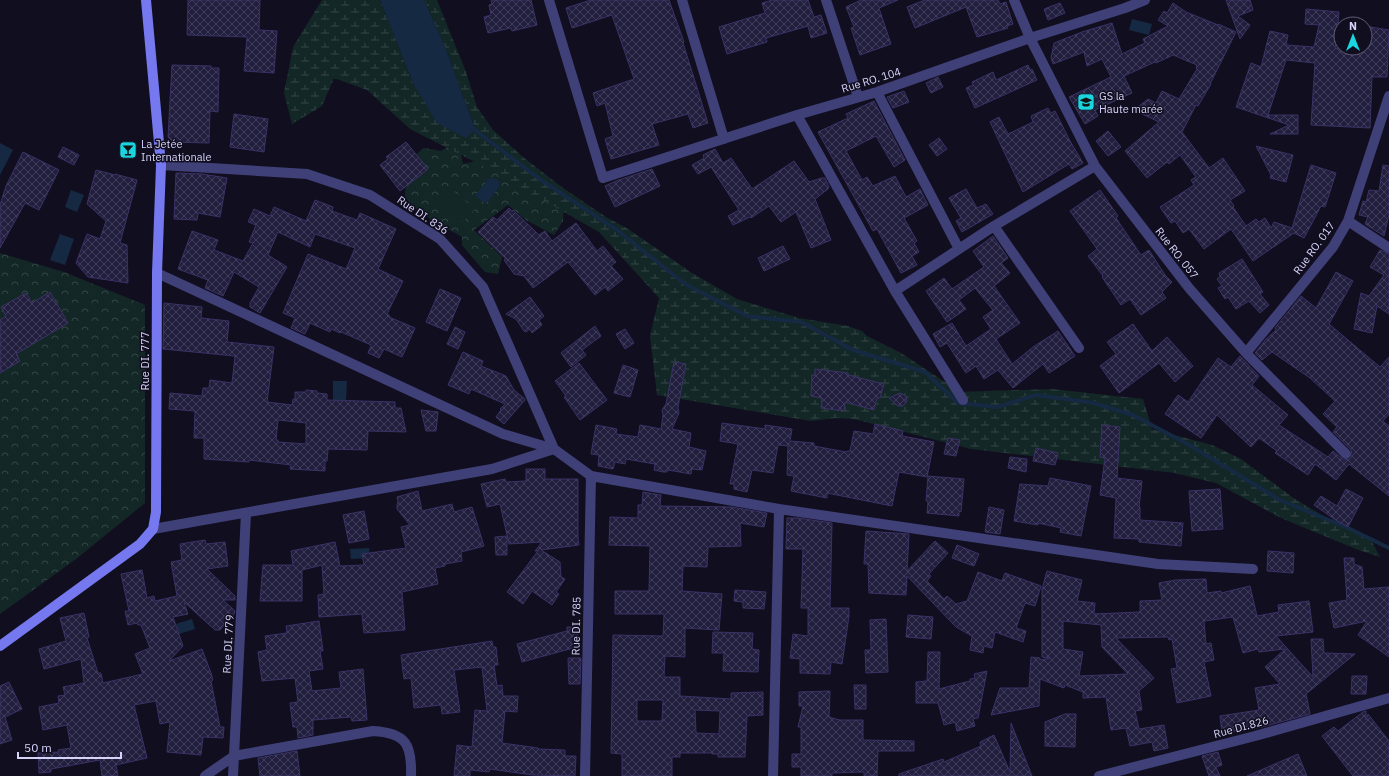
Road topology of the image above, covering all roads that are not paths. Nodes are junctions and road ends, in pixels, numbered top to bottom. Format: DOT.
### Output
graph roads {
  1 [pos="146,0"];
  2 [pos="549,0"];
  3 [pos="682,0"];
  4 [pos="826,0"];
  5 [pos="1014,0"];
  6 [pos="1145,0"];
  7 [pos="1124,4"];
  8 [pos="1030,38"];
  9 [pos="877,92"];
  10 [pos="1389,96"];
  11 [pos="858,97"];
  12 [pos="797,115"];
  13 [pos="724,139"];
  14 [pos="161,165"];
  15 [pos="1095,166"];
  16 [pos="1348,221"];
  17 [pos="994,226"];
  18 [pos="1389,248"];
  19 [pos="959,249"];
  20 [pos="157,273"];
  21 [pos="895,291"];
  22 [pos="1078,348"];
  23 [pos="1246,353"];
  24 [pos="963,400"];
  25 [pos="554,449"];
  26 [pos="1346,454"];
  27 [pos="591,476"];
  28 [pos="779,509"];
  29 [pos="246,513"];
  30 [pos="153,529"];
  31 [pos="1253,569"];
  32 [pos="0,646"];
  33 [pos="1389,698"];
  34 [pos="234,756"];
  35 [pos="205,776"];
  36 [pos="233,776"];
  37 [pos="411,776"];
  38 [pos="585,776"];
  39 [pos="773,776"];
  40 [pos="1099,776"];
  1 -- 14 [label="street, Rue DI. 777"];
  2 -- 13 [label="street, Rue RO. 104"];
  3 -- 13 [label="street"];
  4 -- 11 [label="street"];
  5 -- 8 [label="street, Rue RO. 057"];
  6 -- 7 [label="street, Rue RO. 104"];
  7 -- 8 [label="street, Rue RO. 104"];
  8 -- 9 [label="street, Rue RO. 104"];
  8 -- 15 [label="street, Rue RO. 057"];
  9 -- 11 [label="street, Rue RO. 104"];
  9 -- 19 [label="street"];
  10 -- 16 [label="street, Rue RO. 017"];
  11 -- 12 [label="street, Rue RO. 104"];
  12 -- 13 [label="street, Rue RO. 104"];
  12 -- 21 [label="street"];
  14 -- 20 [label="street, Rue DI. 777"];
  14 -- 25 [label="street, Rue DI. 836"];
  15 -- 17 [label="street"];
  15 -- 23 [label="street, Rue RO. 057"];
  16 -- 18 [label="street"];
  16 -- 23 [label="street, Rue RO. 017"];
  17 -- 19 [label="street"];
  17 -- 22 [label="street"];
  19 -- 21 [label="street"];
  20 -- 25 [label="street"];
  20 -- 30 [label="street, Rue DI. 777"];
  21 -- 24 [label="street"];
  23 -- 26 [label="street, Rue RO. 057"];
  25 -- 27 [label="street"];
  25 -- 29 [label="street"];
  27 -- 28 [label="street"];
  27 -- 38 [label="street, Rue DI. 785"];
  28 -- 31 [label="street"];
  28 -- 39 [label="street"];
  29 -- 30 [label="street"];
  29 -- 34 [label="street, Rue DI. 779"];
  30 -- 32 [label="street"];
  33 -- 40 [label="street, Rue DI.826"];
  34 -- 35 [label="street"];
  34 -- 36 [label="street, Rue DI. 779"];
  34 -- 37 [label="street"];
}
